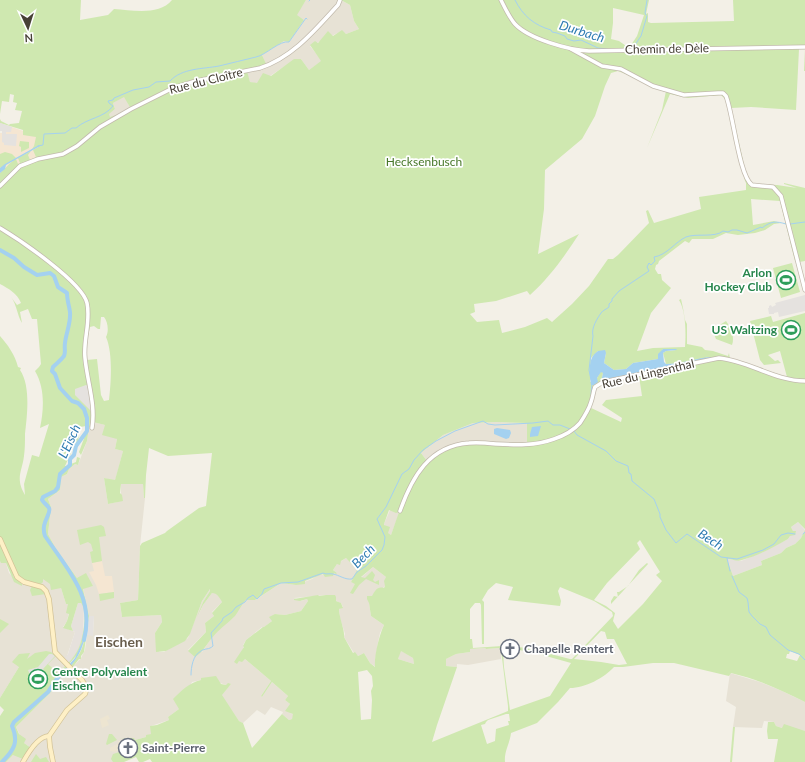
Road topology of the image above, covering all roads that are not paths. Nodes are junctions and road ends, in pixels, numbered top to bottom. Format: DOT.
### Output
graph roads {
  1 [pos="340,0"];
  2 [pos="501,0"];
  3 [pos="805,47"];
  4 [pos="571,49"];
  5 [pos="0,186"];
  6 [pos="0,228"];
  7 [pos="805,290"];
  8 [pos="805,381"];
  9 [pos="92,428"];
  10 [pos="400,511"];
  11 [pos="1,541"];
  12 [pos="49,736"];
  13 [pos="23,762"];
  14 [pos="53,762"];
  1 -- 5 [label="street, Rue du Cloître"];
  2 -- 4 [label="street, Chemin de Dèle"];
  3 -- 4 [label="street, Chemin de Dèle"];
  4 -- 7 [label="street"];
  6 -- 9 [label="street"];
  8 -- 10 [label="street, Rue du Lingenthal"];
  11 -- 12 [label="main road"];
  12 -- 13 [label="main road"];
  12 -- 14 [label="main road"];
}
